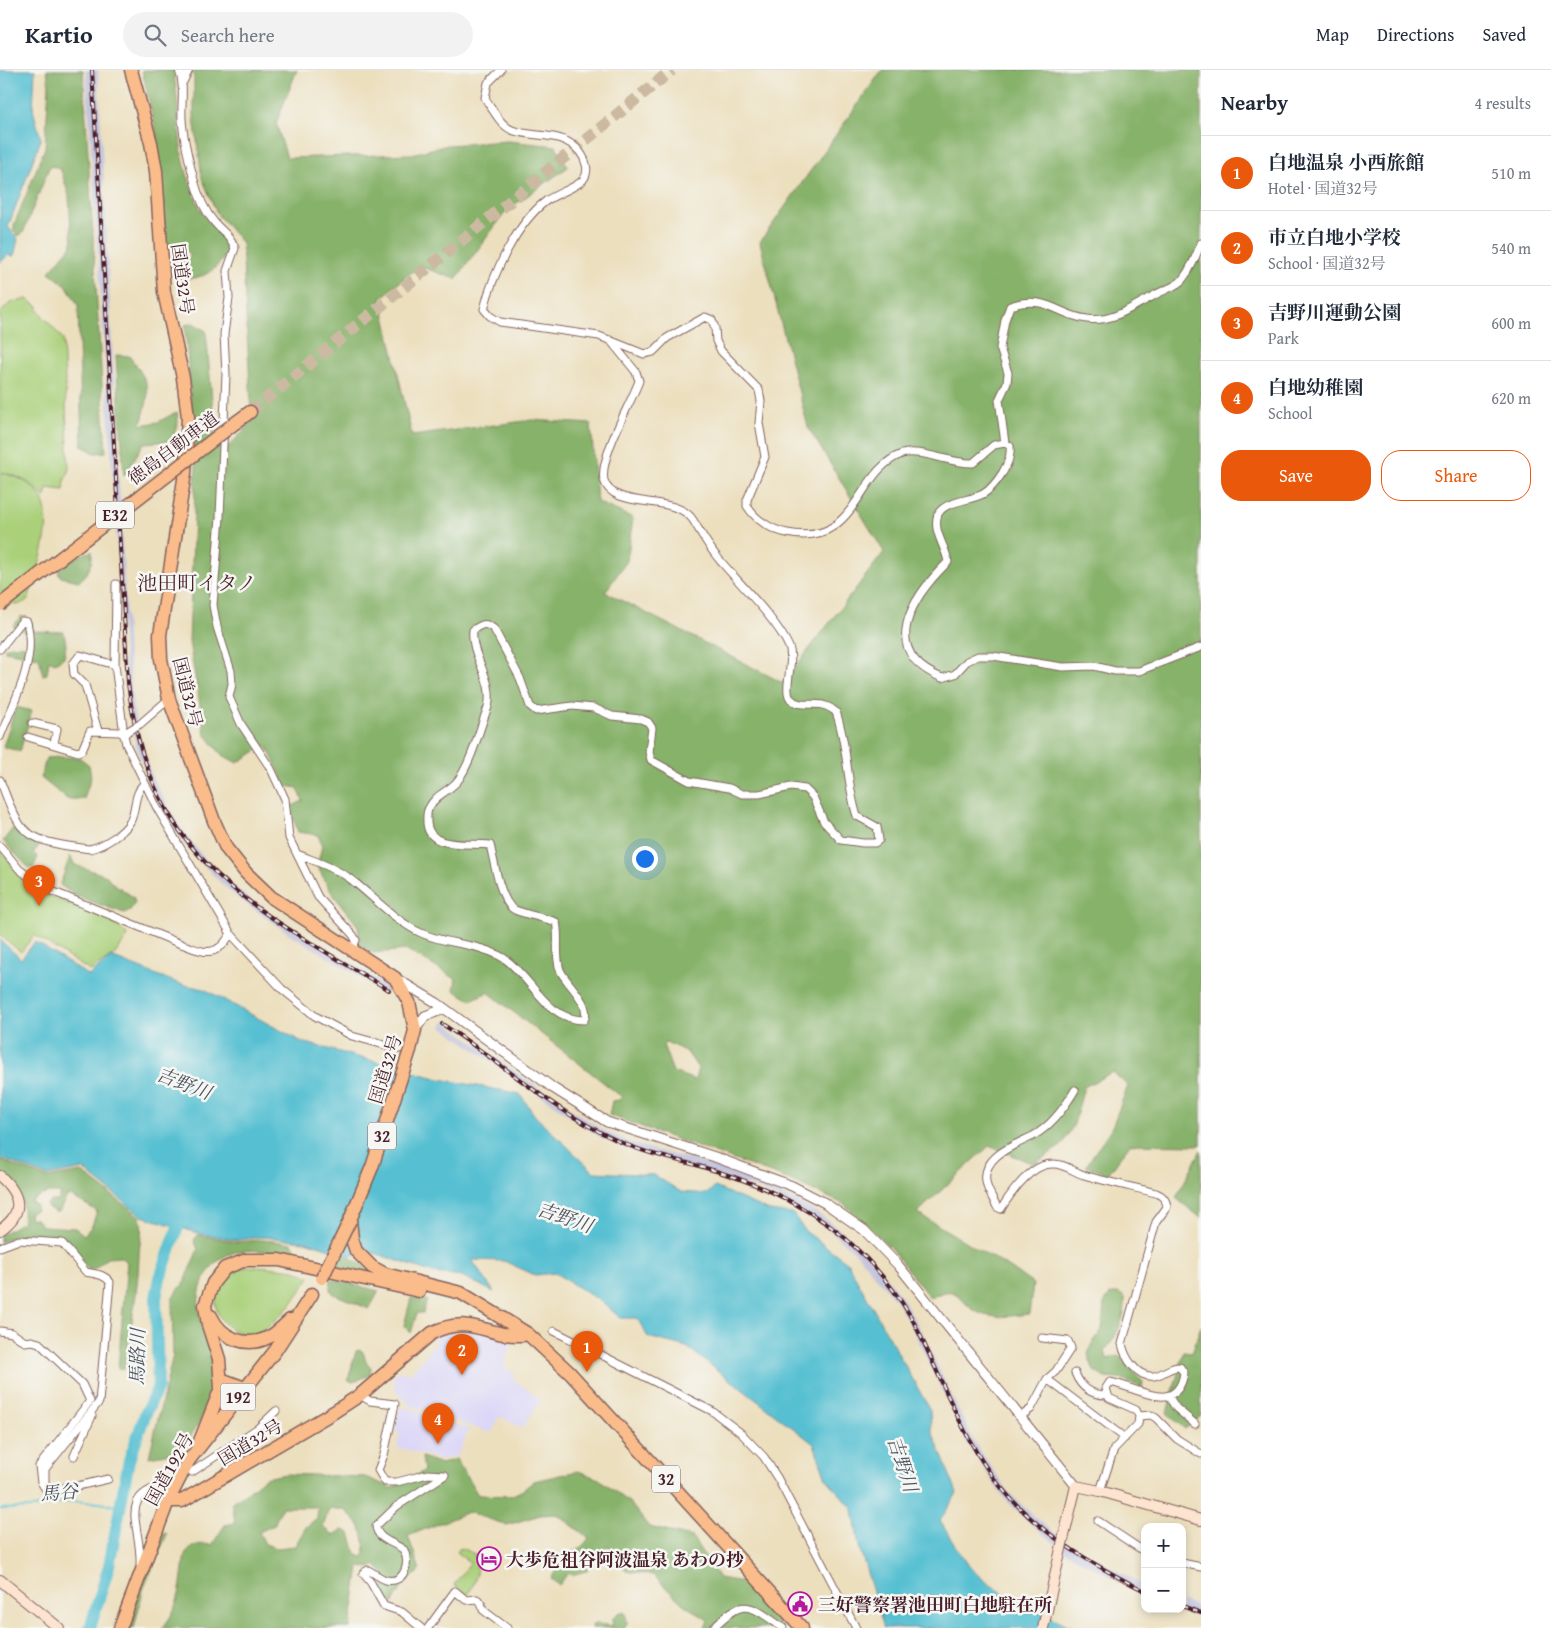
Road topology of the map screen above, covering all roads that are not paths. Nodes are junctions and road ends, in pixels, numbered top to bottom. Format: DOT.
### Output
graph roads {
  1 [pos="130,70"];
  2 [pos="179,70"];
  3 [pos="189,70"];
  4 [pos="501,70"];
  5 [pos="183,82"];
  6 [pos="1201,242"];
  7 [pos="610,340"];
  8 [pos="250,412"];
  9 [pos="1006,443"];
  10 [pos="116,584"];
  11 [pos="0,605"];
  12 [pos="1201,647"];
  13 [pos="0,649"];
  14 [pos="115,665"];
  15 [pos="169,698"];
  16 [pos="32,723"];
  17 [pos="98,731"];
  18 [pos="126,733"];
  19 [pos="0,736"];
  20 [pos="28,737"];
  21 [pos="54,744"];
  22 [pos="0,780"];
  23 [pos="144,784"];
  24 [pos="0,846"];
  25 [pos="297,854"];
  26 [pos="231,934"];
  27 [pos="352,950"];
  28 [pos="395,978"];
  29 [pos="444,1009"];
  30 [pos="416,1030"];
  31 [pos="400,1049"];
  32 [pos="1075,1090"];
  33 [pos="0,1176"];
  34 [pos="350,1220"];
  35 [pos="0,1230"];
  36 [pos="0,1247"];
  37 [pos="312,1294"];
  38 [pos="207,1300"];
  39 [pos="482,1306"];
  40 [pos="0,1331"];
  41 [pos="554,1331"];
  42 [pos="528,1334"];
  43 [pos="1042,1338"];
  44 [pos="1075,1373"];
  45 [pos="221,1379"];
  46 [pos="1048,1379"];
  47 [pos="244,1388"];
  48 [pos="360,1395"];
  49 [pos="1107,1395"];
  50 [pos="1169,1397"];
  51 [pos="98,1402"];
  52 [pos="276,1411"];
  53 [pos="1139,1416"];
  54 [pos="1020,1417"];
  55 [pos="1195,1424"];
  56 [pos="1125,1438"];
  57 [pos="198,1446"];
  58 [pos="1201,1454"];
  59 [pos="74,1456"];
  60 [pos="192,1472"];
  61 [pos="108,1479"];
  62 [pos="168,1484"];
  63 [pos="1076,1486"];
  64 [pos="45,1488"];
  65 [pos="1100,1491"];
  66 [pos="168,1501"];
  67 [pos="1201,1520"];
  68 [pos="1098,1522"];
  69 [pos="1141,1549"];
  70 [pos="1186,1564"];
  71 [pos="1201,1567"];
  72 [pos="139,1576"];
  73 [pos="0,1580"];
  74 [pos="59,1628"];
  75 [pos="120,1628"];
  76 [pos="421,1628"];
  77 [pos="428,1628"];
  78 [pos="507,1628"];
  79 [pos="713,1628"];
  80 [pos="783,1628"];
  81 [pos="802,1628"];
  82 [pos="856,1628"];
  83 [pos="1044,1628"];
  1 -- 15 [label="highway, 国道32号 / 32"];
  2 -- 5 [label="street"];
  3 -- 5 [label="street"];
  4 -- 7 [label="street"];
  5 -- 25 [label="street"];
  6 -- 9 [label="street"];
  7 -- 9 [label="street"];
  7 -- 25 [label="street"];
  8 -- 11 [label="highway, 徳島自動車道 / E32, bridge"];
  9 -- 12 [label="street"];
  10 -- 14 [label="street"];
  13 -- 19 [label="street"];
  14 -- 17 [label="street"];
  14 -- 18 [label="street"];
  15 -- 18 [label="street, bridge"];
  15 -- 27 [label="highway, 国道32号 / 32"];
  16 -- 21 [label="street"];
  17 -- 18 [label="street"];
  17 -- 21 [label="street"];
  18 -- 23 [label="street"];
  20 -- 21 [label="street"];
  22 -- 23 [label="street"];
  23 -- 26 [label="street"];
  24 -- 26 [label="street"];
  25 -- 27 [label="street"];
  26 -- 31 [label="street"];
  27 -- 28 [label="highway, 国道32号 / 32"];
  28 -- 29 [label="street"];
  28 -- 30 [label="highway, 国道32号 / 32"];
  29 -- 30 [label="street"];
  29 -- 54 [label="street"];
  30 -- 34 [label="highway, 国道32号 / 32"];
  32 -- 50 [label="street"];
  33 -- 35 [label="main road"];
  34 -- 37 [label="highway, 国道32号 / 32, bridge"];
  34 -- 39 [label="highway, 国道32号 / 32"];
  36 -- 51 [label="street"];
  37 -- 38 [label="highway, 国道32号 / 32"];
  37 -- 47 [label="highway, 国道192号 / 192"];
  38 -- 39 [label="highway, 国道32号 / 32"];
  38 -- 45 [label="highway, 国道32号"];
  39 -- 42 [label="highway, 国道32号 / 32"];
  40 -- 64 [label="street"];
  41 -- 82 [label="street"];
  42 -- 48 [label="highway, 国道32号"];
  42 -- 81 [label="highway, 国道32号 / 32"];
  43 -- 46 [label="street"];
  44 -- 49 [label="street"];
  45 -- 47 [label="highway"];
  45 -- 57 [label="highway, 国道32号"];
  46 -- 54 [label="street"];
  46 -- 56 [label="street"];
  47 -- 57 [label="highway, 国道192号 / 192"];
  48 -- 66 [label="highway, 国道32号"];
  48 -- 76 [label="street"];
  49 -- 50 [label="street"];
  49 -- 53 [label="street"];
  50 -- 55 [label="street"];
  51 -- 59 [label="street"];
  51 -- 64 [label="street"];
  52 -- 60 [label="street"];
  53 -- 56 [label="street"];
  53 -- 58 [label="street"];
  54 -- 63 [label="street"];
  56 -- 65 [label="street"];
  57 -- 66 [label="highway, 国道192号 / 192"];
  61 -- 64 [label="street"];
  62 -- 72 [label="street"];
  63 -- 65 [label="main road"];
  63 -- 83 [label="main road, bridge"];
  65 -- 67 [label="main road"];
  66 -- 72 [label="highway, 国道192号 / 192"];
  68 -- 69 [label="street"];
  70 -- 71 [label="street"];
  72 -- 75 [label="highway, 国道192号 / 192"];
  73 -- 74 [label="main road"];
  77 -- 78 [label="street"];
  79 -- 80 [label="street"];
}
